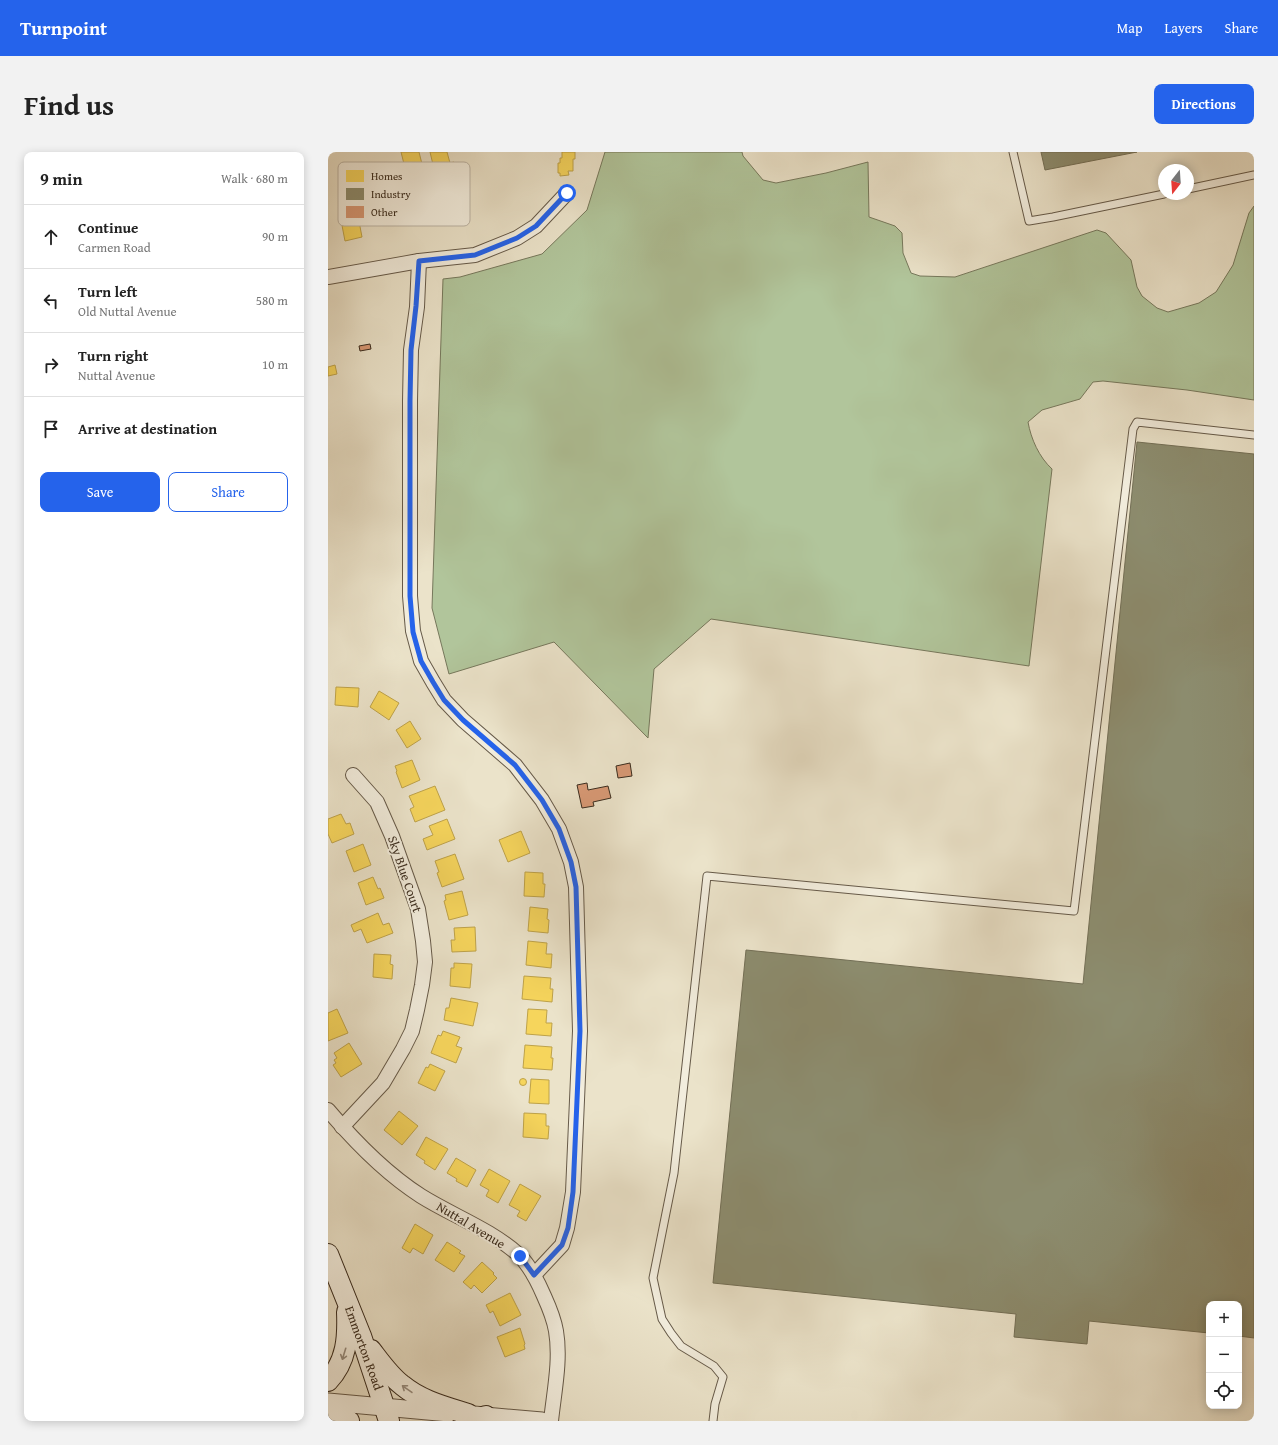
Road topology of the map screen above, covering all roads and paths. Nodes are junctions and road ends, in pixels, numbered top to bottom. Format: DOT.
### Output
graph roads {
  1 [pos="1013,152"];
  2 [pos="1254,175"];
  3 [pos="1194,188"];
  4 [pos="567,193"];
  5 [pos="1158,195"];
  6 [pos="419,261"];
  7 [pos="328,277"];
  8 [pos="1254,435"];
  9 [pos="353,775"];
  10 [pos="328,1110"];
  11 [pos="342,1127"];
  12 [pos="328,1254"];
  13 [pos="534,1275"];
  14 [pos="347,1302"];
  15 [pos="361,1336"];
  16 [pos="328,1381"];
  17 [pos="328,1402"];
  18 [pos="328,1409"];
  19 [pos="387,1414"];
  20 [pos="475,1417"];
  21 [pos="349,1421"];
  22 [pos="542,1421"];
  23 [pos="551,1421"];
  24 [pos="713,1421"];
  1 -- 5 [label="lane"];
  2 -- 3 [label="lane"];
  4 -- 6 [label="street"];
  6 -- 7 [label="street"];
  6 -- 13 [label="street"];
  8 -- 24 [label="lane"];
  9 -- 11 [label="street, Sky Blue Court"];
  10 -- 11 [label="street, Nuttal Avenue"];
  11 -- 13 [label="street, Nuttal Avenue"];
  12 -- 14 [label="main road, Emmorton Road"];
  13 -- 23 [label="street, Nuttal Avenue"];
  14 -- 15 [label="main road, Emmorton Road"];
  14 -- 16 [label="main road, one-way"];
  15 -- 19 [label="main road, Emmorton Road"];
  20 -- 15 [label="main road, one-way"];
  17 -- 19 [label="street"];
  18 -- 21 [label="main road"];
  19 -- 20 [label="street"];
  20 -- 22 [label="street"];
}
